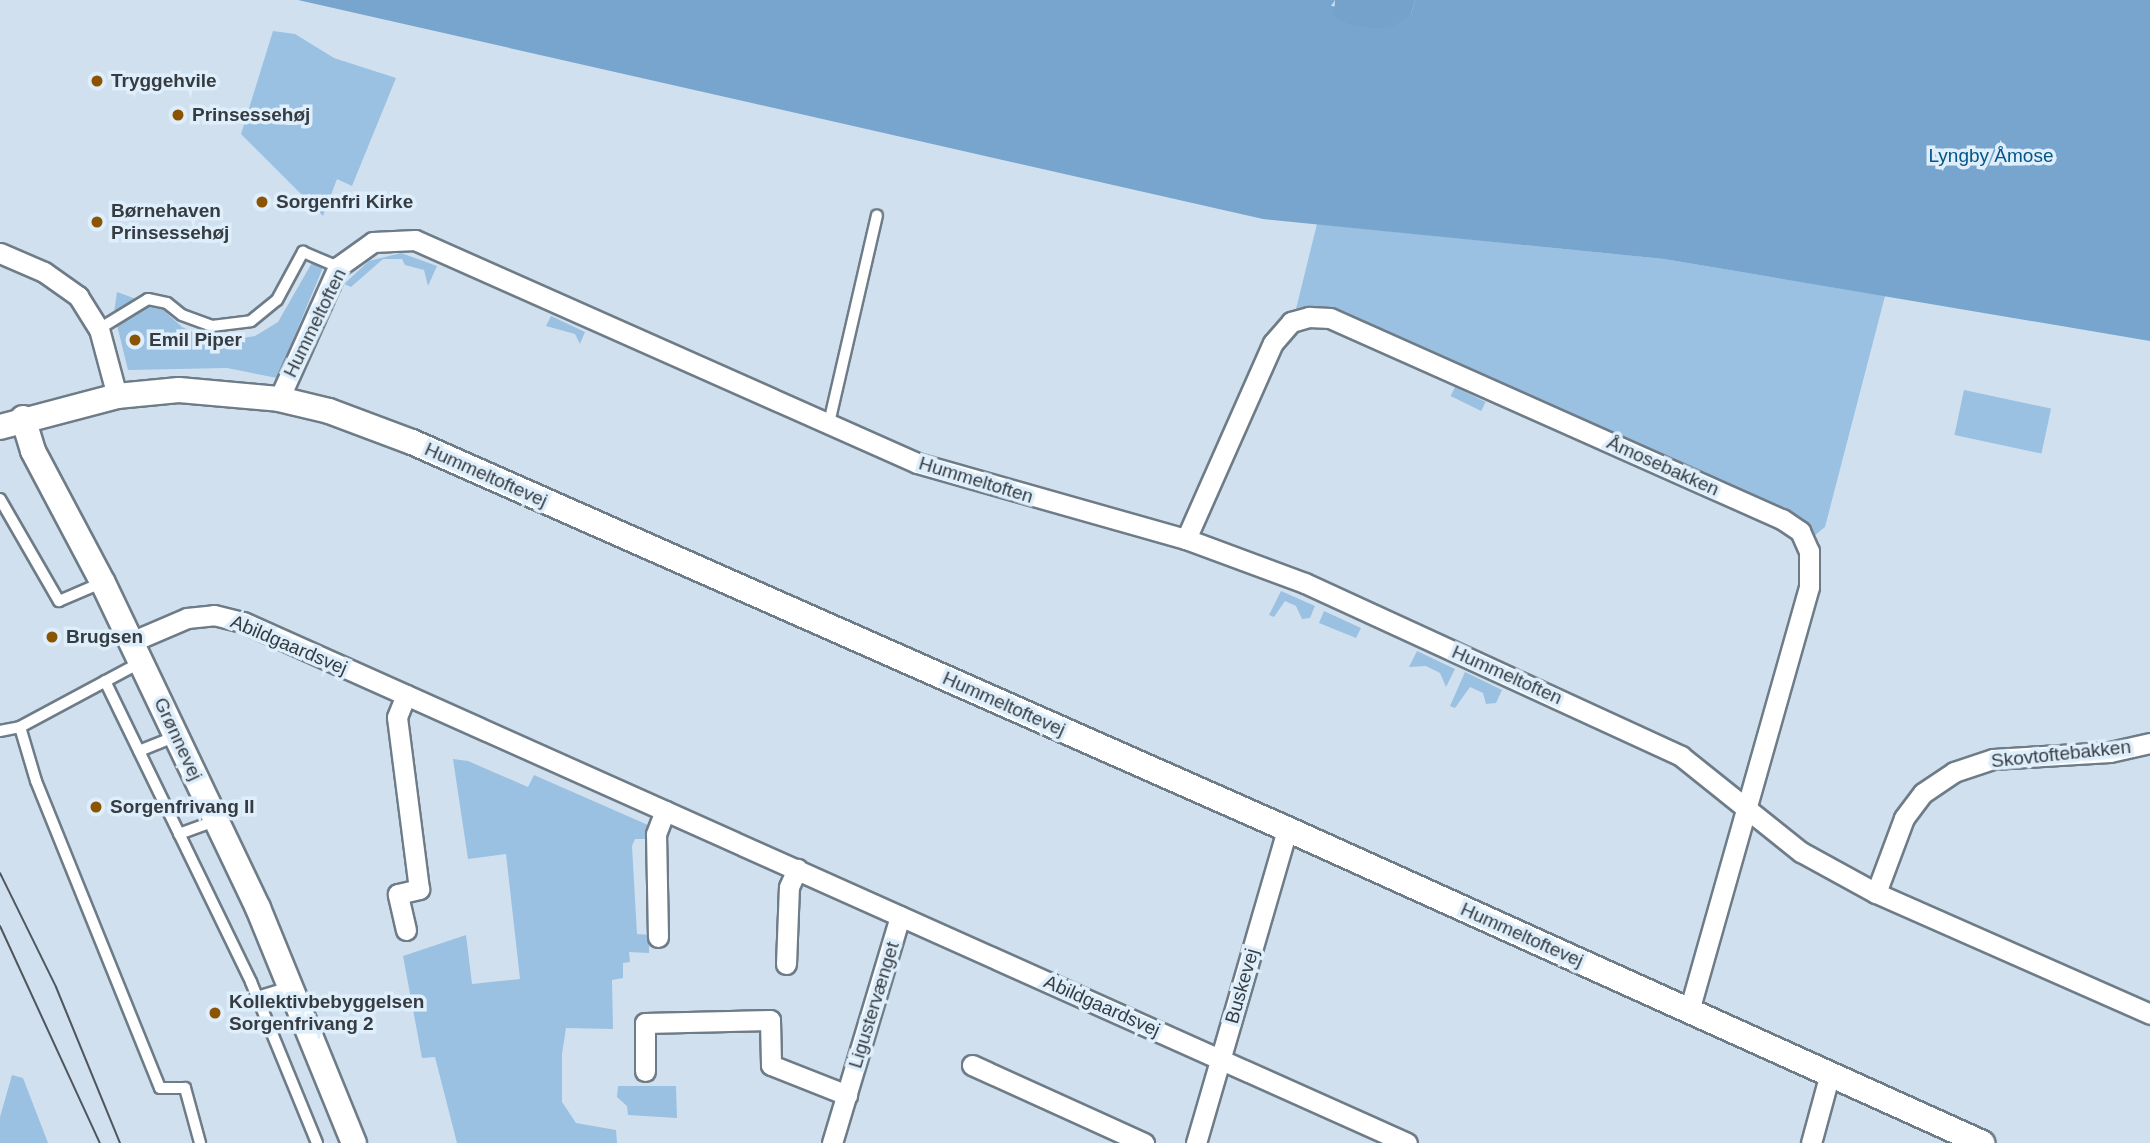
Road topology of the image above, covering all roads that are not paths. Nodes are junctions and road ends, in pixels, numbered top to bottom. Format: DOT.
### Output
graph roads {
  1 [pos="877,215"];
  2 [pos="0,253"];
  3 [pos="338,267"];
  4 [pos="99,329"];
  5 [pos="117,396"];
  6 [pos="279,399"];
  7 [pos="11,423"];
  8 [pos="829,424"];
  9 [pos="0,499"];
  10 [pos="1186,539"];
  11 [pos="103,583"];
  12 [pos="136,652"];
  13 [pos="105,681"];
  14 [pos="406,695"];
  15 [pos="20,727"];
  16 [pos="0,731"];
  17 [pos="177,736"];
  18 [pos="2150,743"];
  19 [pos="139,751"];
  20 [pos="1746,806"];
  21 [pos="665,810"];
  22 [pos="217,821"];
  23 [pos="1287,829"];
  24 [pos="179,834"];
  25 [pos="797,869"];
  26 [pos="1876,893"];
  27 [pos="900,916"];
  28 [pos="406,930"];
  29 [pos="658,937"];
  30 [pos="786,964"];
  31 [pos="292,986"];
  32 [pos="257,998"];
  33 [pos="1690,1008"];
  34 [pos="2150,1014"];
  35 [pos="1220,1060"];
  36 [pos="972,1065"];
  37 [pos="645,1071"];
  38 [pos="1830,1073"];
  39 [pos="847,1095"];
  40 [pos="200,1143"];
  41 [pos="317,1143"];
  42 [pos="354,1143"];
  43 [pos="832,1143"];
  44 [pos="1144,1143"];
  45 [pos="1196,1143"];
  46 [pos="1407,1143"];
  47 [pos="1811,1143"];
  48 [pos="1982,1143"];
  1 -- 8 [label="lane"];
  2 -- 4 [label="street"];
  3 -- 4 [label="lane"];
  3 -- 6 [label="street, Hummeltoften"];
  3 -- 8 [label="street, Hummeltoften"];
  4 -- 5 [label="street"];
  5 -- 6 [label="street, Hummeltoftevej"];
  5 -- 7 [label="street, Hummeltoftevej"];
  6 -- 23 [label="street, Hummeltoftevej"];
  7 -- 11 [label="street, Grønnevej"];
  8 -- 10 [label="street, Hummeltoften"];
  9 -- 11 [label="lane"];
  10 -- 20 [label="street, Hummeltoften"];
  10 -- 20 [label="street, Åmosebakken"];
  11 -- 12 [label="street, Grønnevej"];
  12 -- 13 [label="lane"];
  12 -- 14 [label="street, Abildgaardsvej"];
  12 -- 17 [label="street, Grønnevej"];
  13 -- 15 [label="lane"];
  13 -- 19 [label="lane"];
  14 -- 21 [label="street, Abildgaardsvej"];
  14 -- 28 [label="street"];
  15 -- 16 [label="lane"];
  15 -- 40 [label="lane"];
  17 -- 19 [label="lane"];
  17 -- 22 [label="street, Grønnevej"];
  18 -- 26 [label="street, Skovtoftebakken"];
  19 -- 24 [label="lane"];
  20 -- 26 [label="street"];
  20 -- 33 [label="street, Åmosebakken"];
  21 -- 25 [label="street, Abildgaardsvej"];
  21 -- 29 [label="street"];
  22 -- 24 [label="lane"];
  22 -- 31 [label="street, Grønnevej"];
  23 -- 33 [label="street, Hummeltoftevej"];
  23 -- 35 [label="street, Buskevej"];
  24 -- 32 [label="lane"];
  25 -- 27 [label="street, Abildgaardsvej"];
  25 -- 30 [label="street"];
  26 -- 34 [label="street"];
  27 -- 35 [label="street, Abildgaardsvej"];
  27 -- 39 [label="street, Ligustervænget"];
  31 -- 32 [label="lane"];
  31 -- 42 [label="street, Grønnevej"];
  32 -- 41 [label="lane"];
  33 -- 38 [label="street, Hummeltoftevej"];
  35 -- 45 [label="street, Buskevej"];
  35 -- 46 [label="street, Abildgaardsvej"];
  36 -- 44 [label="street"];
  37 -- 39 [label="street, Ligustervænget"];
  38 -- 47 [label="street"];
  38 -- 48 [label="street, Hummeltoftevej"];
  39 -- 43 [label="street, Ligustervænget"];
}
